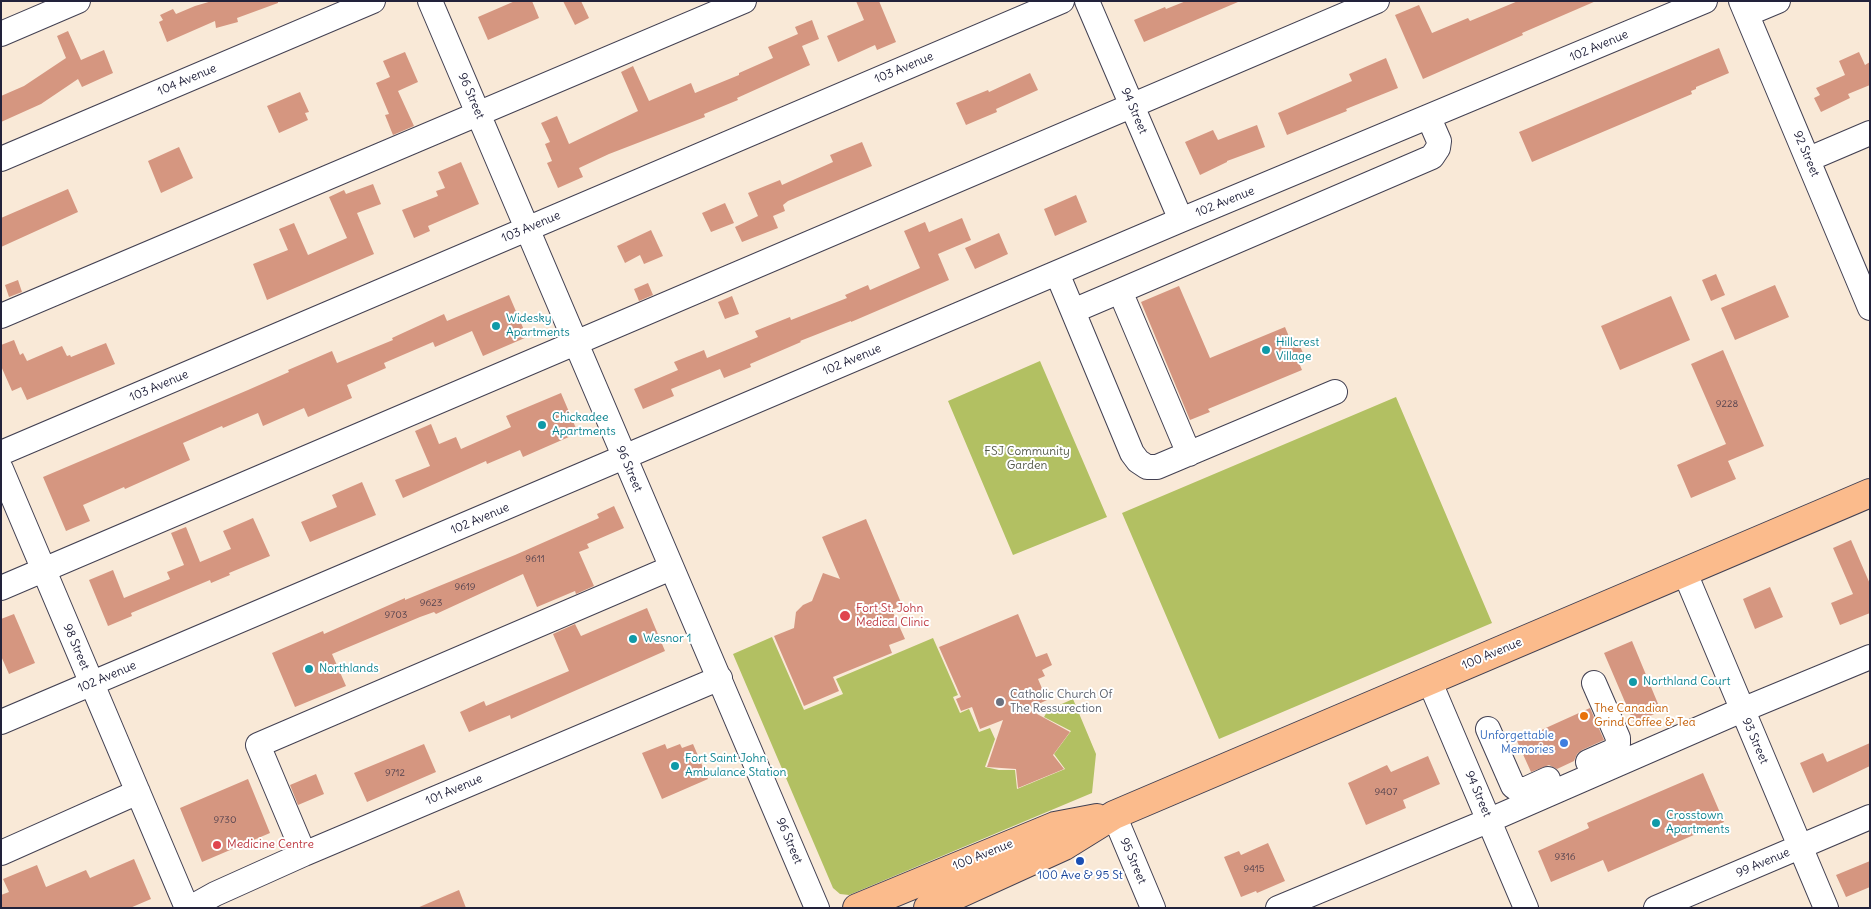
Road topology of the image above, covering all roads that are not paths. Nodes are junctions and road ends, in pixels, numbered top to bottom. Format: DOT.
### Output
graph roads {
  1 [pos="78,1"];
  2 [pos="373,1"];
  3 [pos="430,1"];
  4 [pos="744,1"];
  5 [pos="1062,1"];
  6 [pos="1087,1"];
  7 [pos="1377,1"];
  8 [pos="1704,1"];
  9 [pos="1778,1"];
  10 [pos="1744,8"];
  11 [pos="1,34"];
  12 [pos="1132,107"];
  13 [pos="479,115"];
  14 [pos="1429,118"];
  15 [pos="1870,133"];
  16 [pos="1,159"];
  17 [pos="1808,159"];
  18 [pos="1181,220"];
  19 [pos="528,228"];
  20 [pos="1057,273"];
  21 [pos="1120,291"];
  22 [pos="1869,304"];
  23 [pos="1073,311"];
  24 [pos="1,316"];
  25 [pos="576,344"];
  26 [pos="1335,392"];
  27 [pos="1,453"];
  28 [pos="1189,454"];
  29 [pos="624,457"];
  30 [pos="1,469"];
  31 [pos="1870,493"];
  32 [pos="671,568"];
  33 [pos="43,570"];
  34 [pos="1685,573"];
  35 [pos="1,588"];
  36 [pos="1870,657"];
  37 [pos="720,678"];
  38 [pos="1430,680"];
  39 [pos="1594,683"];
  40 [pos="91,684"];
  41 [pos="1742,710"];
  42 [pos="1,722"];
  43 [pos="1488,729"];
  44 [pos="138,792"];
  45 [pos="1114,814"];
  46 [pos="1870,817"];
  47 [pos="1490,820"];
  48 [pos="1800,847"];
  49 [pos="1,852"];
  50 [pos="304,854"];
  51 [pos="189,908"];
  52 [pos="817,908"];
  53 [pos="857,908"];
  54 [pos="928,908"];
  55 [pos="1153,908"];
  56 [pos="1278,908"];
  57 [pos="1526,908"];
  58 [pos="1656,908"];
  59 [pos="1826,908"];
  1 -- 11 [label="street"];
  2 -- 16 [label="street, 104 Avenue"];
  3 -- 13 [label="street, 96 Street"];
  4 -- 13 [label="street"];
  5 -- 19 [label="street, 103 Avenue"];
  6 -- 12 [label="street, 94 Street"];
  7 -- 12 [label="street"];
  8 -- 14 [label="street, 102 Avenue"];
  9 -- 10 [label="street"];
  10 -- 17 [label="street, 92 Street"];
  12 -- 18 [label="street, 94 Street"];
  12 -- 25 [label="street"];
  13 -- 19 [label="street, 96 Street"];
  13 -- 24 [label="street"];
  14 -- 18 [label="street, 102 Avenue"];
  14 -- 21 [label="street"];
  15 -- 17 [label="street"];
  17 -- 22 [label="street, 92 Street"];
  18 -- 20 [label="street, 102 Avenue"];
  19 -- 25 [label="street, 96 Street"];
  19 -- 27 [label="street, 103 Avenue"];
  20 -- 23 [label="street"];
  20 -- 29 [label="street, 102 Avenue"];
  21 -- 23 [label="street"];
  21 -- 28 [label="street"];
  23 -- 28 [label="street"];
  25 -- 29 [label="street, 96 Street"];
  25 -- 33 [label="street"];
  26 -- 28 [label="street"];
  29 -- 32 [label="street, 96 Street"];
  29 -- 40 [label="street, 102 Avenue"];
  30 -- 33 [label="street, 98 Street"];
  31 -- 34 [label="main road, 100 Avenue"];
  32 -- 37 [label="street, 96 Street"];
  32 -- 50 [label="street"];
  33 -- 35 [label="street"];
  33 -- 40 [label="street, 98 Street"];
  34 -- 38 [label="main road, 100 Avenue"];
  34 -- 41 [label="street, 93 Street"];
  36 -- 41 [label="street"];
  37 -- 50 [label="street, 101 Avenue"];
  37 -- 52 [label="street, 96 Street"];
  38 -- 45 [label="main road, 100 Avenue"];
  38 -- 47 [label="street, 94 Street"];
  39 -- 43 [label="street"];
  40 -- 42 [label="street, 102 Avenue"];
  40 -- 44 [label="street, 98 Street"];
  41 -- 47 [label="street"];
  41 -- 48 [label="street, 93 Street"];
  44 -- 49 [label="street"];
  44 -- 51 [label="street, 98 Street"];
  45 -- 53 [label="main road, 100 Avenue"];
  45 -- 54 [label="main road, 100 Avenue"];
  45 -- 55 [label="street, 95 Street"];
  46 -- 48 [label="street, 99 Avenue"];
  47 -- 56 [label="street"];
  47 -- 57 [label="street, 94 Street"];
  48 -- 58 [label="street, 99 Avenue"];
  48 -- 59 [label="street, 93 Street"];
  50 -- 51 [label="street, 101 Avenue"];
}
